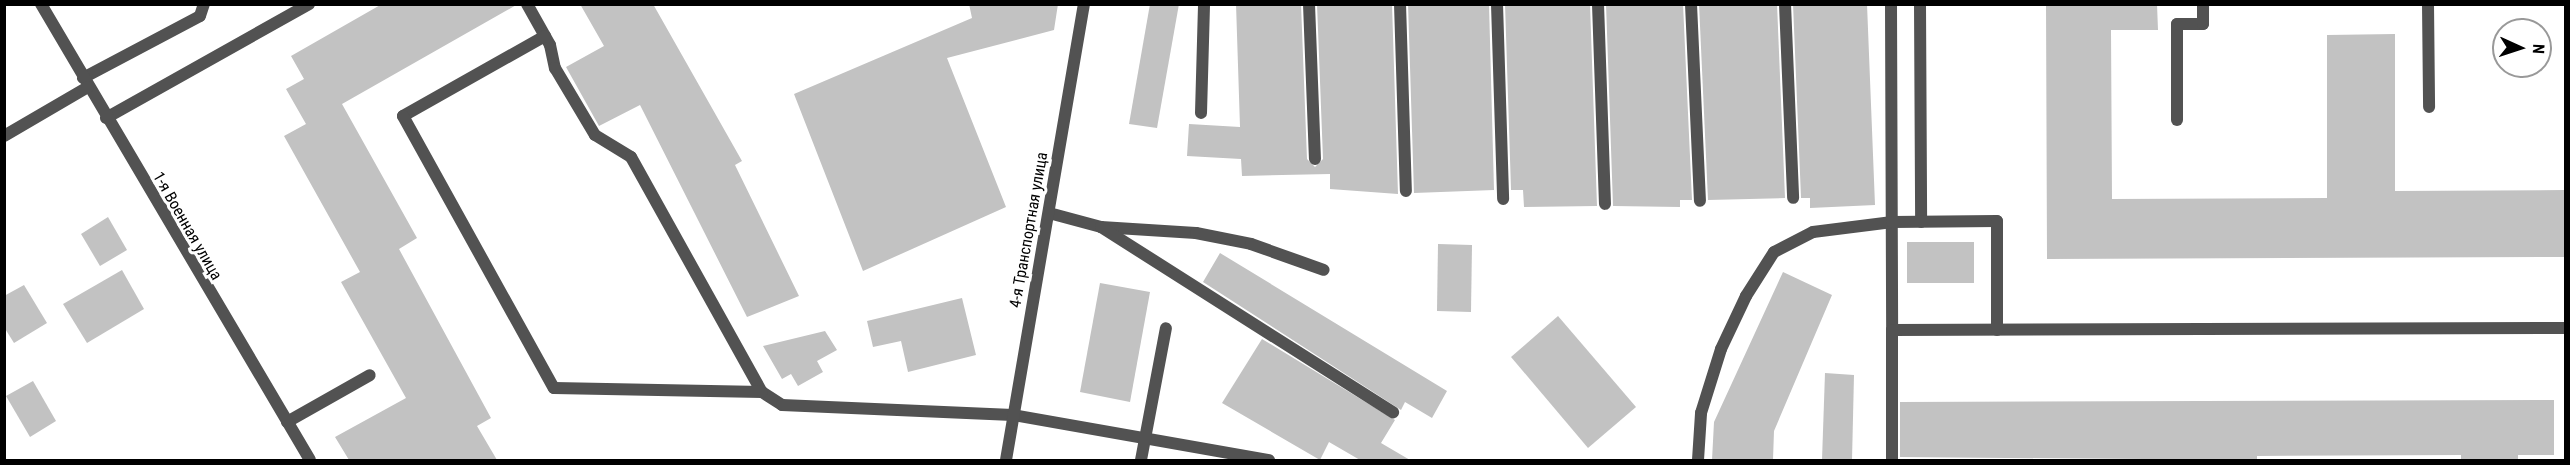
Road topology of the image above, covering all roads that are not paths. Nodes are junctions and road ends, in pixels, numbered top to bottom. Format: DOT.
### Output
graph roads {
  1 [pos="41,4"];
  2 [pos="204,4"];
  3 [pos="309,4"];
  4 [pos="527,4"];
  5 [pos="1084,4"];
  6 [pos="1203,4"];
  7 [pos="1309,4"];
  8 [pos="1400,4"];
  9 [pos="1497,4"];
  10 [pos="1598,4"];
  11 [pos="1691,4"];
  12 [pos="1785,4"];
  13 [pos="1891,4"];
  14 [pos="1920,4"];
  15 [pos="2203,4"];
  16 [pos="2428,4"];
  17 [pos="545,36"];
  18 [pos="86,83"];
  19 [pos="2429,108"];
  20 [pos="1201,113"];
  21 [pos="106,118"];
  22 [pos="2177,120"];
  23 [pos="4,136"];
  24 [pos="1315,159"];
  25 [pos="1406,191"];
  26 [pos="1793,198"];
  27 [pos="1503,199"];
  28 [pos="1700,201"];
  29 [pos="1605,204"];
  30 [pos="1049,213"];
  31 [pos="1892,222"];
  32 [pos="1921,222"];
  33 [pos="1101,227"];
  34 [pos="1324,270"];
  35 [pos="1166,328"];
  36 [pos="2565,328"];
  37 [pos="1892,330"];
  38 [pos="1997,330"];
  39 [pos="370,375"];
  40 [pos="762,392"];
  41 [pos="1393,412"];
  42 [pos="1013,415"];
  43 [pos="287,422"];
  44 [pos="1145,440"];
  45 [pos="310,460"];
  46 [pos="1006,460"];
  47 [pos="1141,460"];
  48 [pos="1269,460"];
  49 [pos="1698,460"];
  50 [pos="1892,460"];
  1 -- 18 [label="street, 1-я Военная улица"];
  2 -- 18 [label="street"];
  3 -- 21 [label="street"];
  4 -- 17 [label="street"];
  5 -- 30 [label="street, 4-я Транспортная улица"];
  6 -- 20 [label="street"];
  7 -- 24 [label="street"];
  8 -- 25 [label="street"];
  9 -- 27 [label="street"];
  10 -- 29 [label="street"];
  11 -- 28 [label="street"];
  12 -- 26 [label="street"];
  13 -- 31 [label="street"];
  14 -- 32 [label="street"];
  15 -- 22 [label="street"];
  16 -- 19 [label="street"];
  17 -- 40 [label="street"];
  17 -- 40 [label="street"];
  18 -- 21 [label="street, 1-я Военная улица"];
  18 -- 23 [label="street"];
  21 -- 43 [label="street, 1-я Военная улица"];
  30 -- 33 [label="street"];
  30 -- 42 [label="street, 4-я Транспортная улица"];
  31 -- 32 [label="street"];
  31 -- 37 [label="street"];
  31 -- 49 [label="street"];
  32 -- 38 [label="street"];
  33 -- 34 [label="street"];
  33 -- 41 [label="street"];
  35 -- 44 [label="street"];
  36 -- 38 [label="street"];
  37 -- 38 [label="street"];
  37 -- 50 [label="street"];
  39 -- 43 [label="street"];
  40 -- 42 [label="street"];
  42 -- 44 [label="street"];
  42 -- 46 [label="street, 4-я Транспортная улица"];
  43 -- 45 [label="street, 1-я Военная улица"];
  44 -- 47 [label="street"];
  44 -- 48 [label="street"];
}
